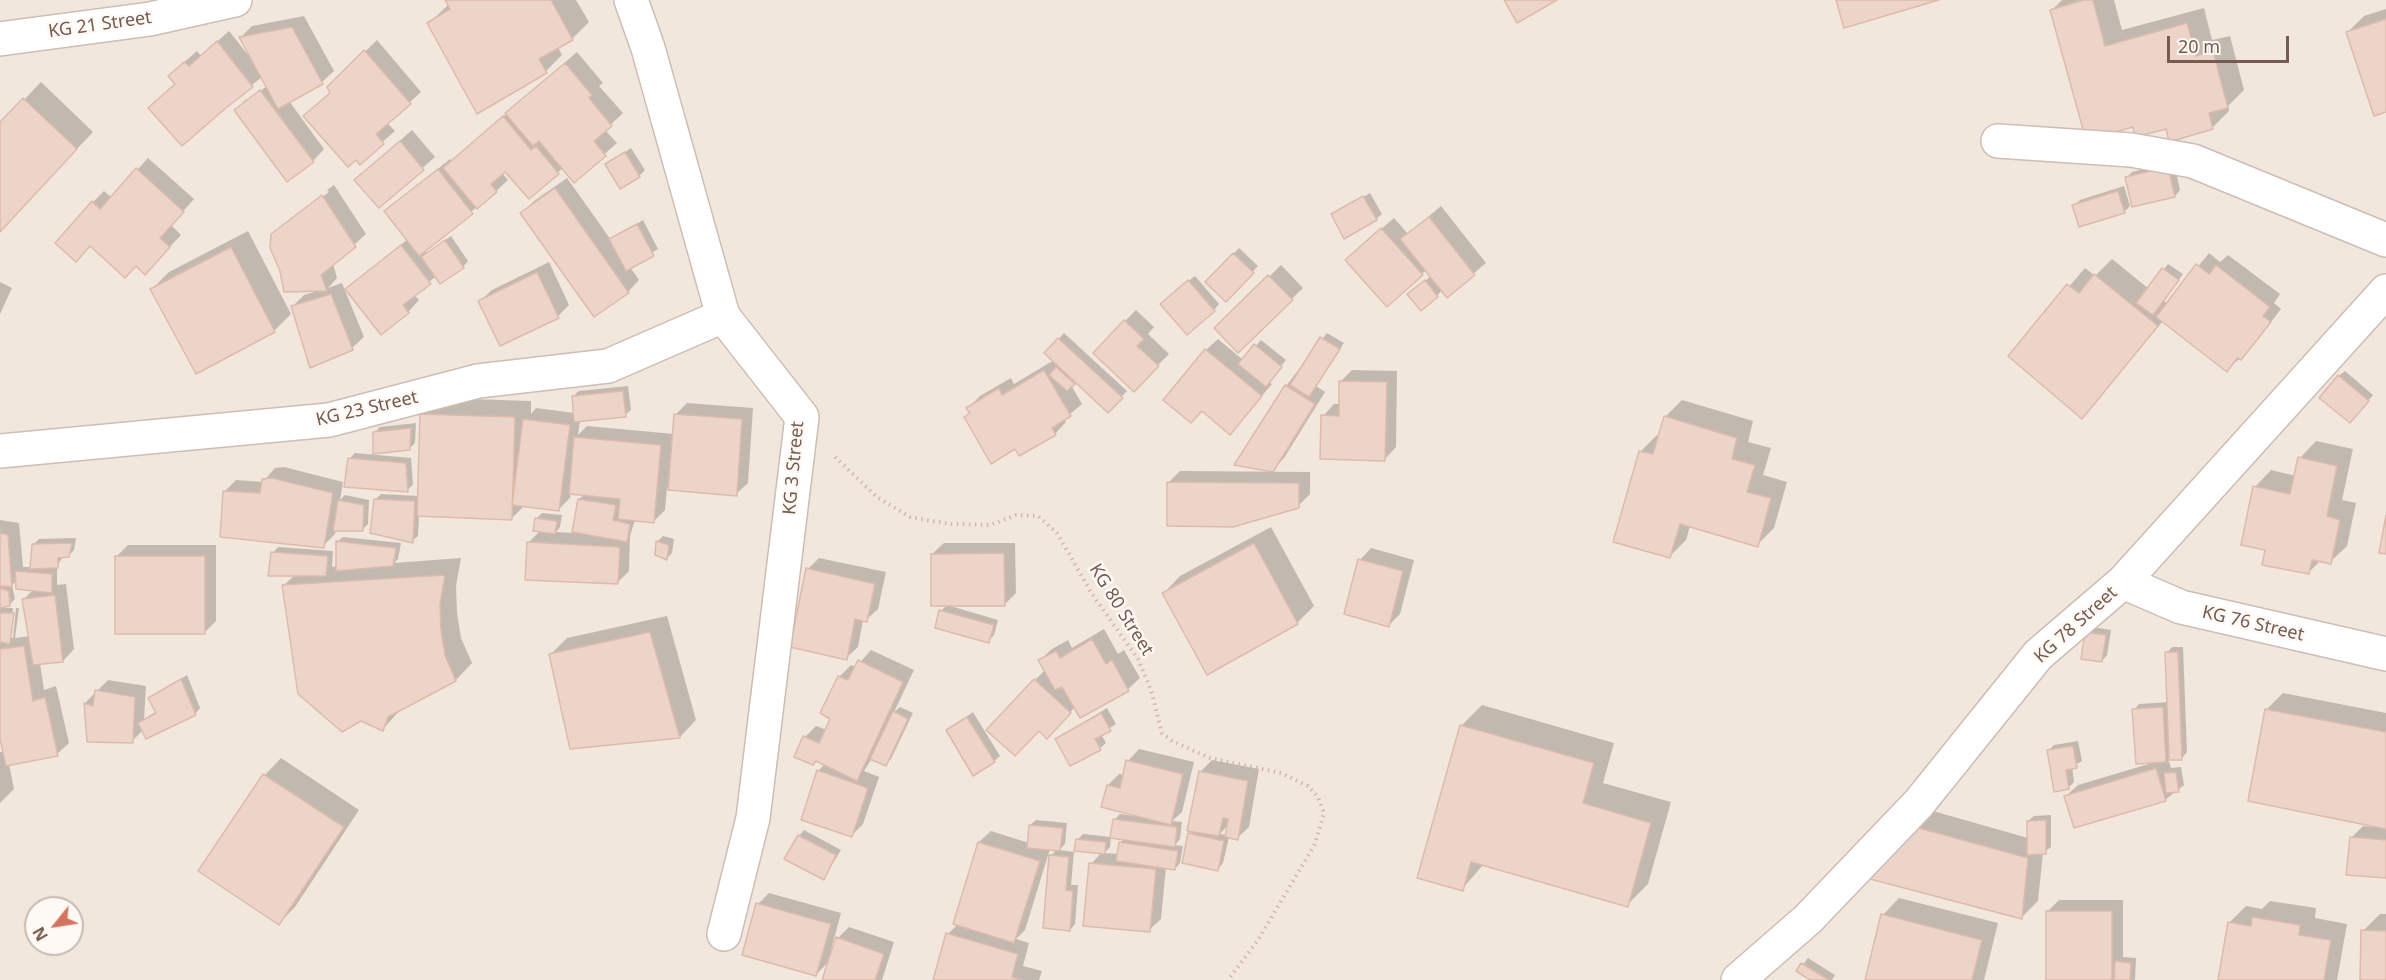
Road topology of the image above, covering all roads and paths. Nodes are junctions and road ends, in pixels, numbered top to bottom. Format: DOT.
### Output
graph roads {
  1 [pos="235,0"];
  2 [pos="632,0"];
  3 [pos="0,39"];
  4 [pos="1998,141"];
  5 [pos="2386,240"];
  6 [pos="2386,291"];
  7 [pos="723,316"];
  8 [pos="802,417"];
  9 [pos="0,451"];
  10 [pos="2123,582"];
  11 [pos="2386,654"];
  12 [pos="724,934"];
  13 [pos="1228,980"];
  14 [pos="1738,980"];
  1 -- 3 [label="street, KG 21 Street"];
  2 -- 7 [label="street, KG 3 Street"];
  4 -- 5 [label="street"];
  6 -- 10 [label="street, KG 78 Street"];
  7 -- 8 [label="street, KG 3 Street"];
  7 -- 9 [label="street, KG 23 Street"];
  8 -- 12 [label="street, KG 3 Street"];
  8 -- 13 [label="path, KG 80 Street"];
  10 -- 11 [label="street, KG 76 Street"];
  10 -- 14 [label="street, KG 78 Street"];
}
